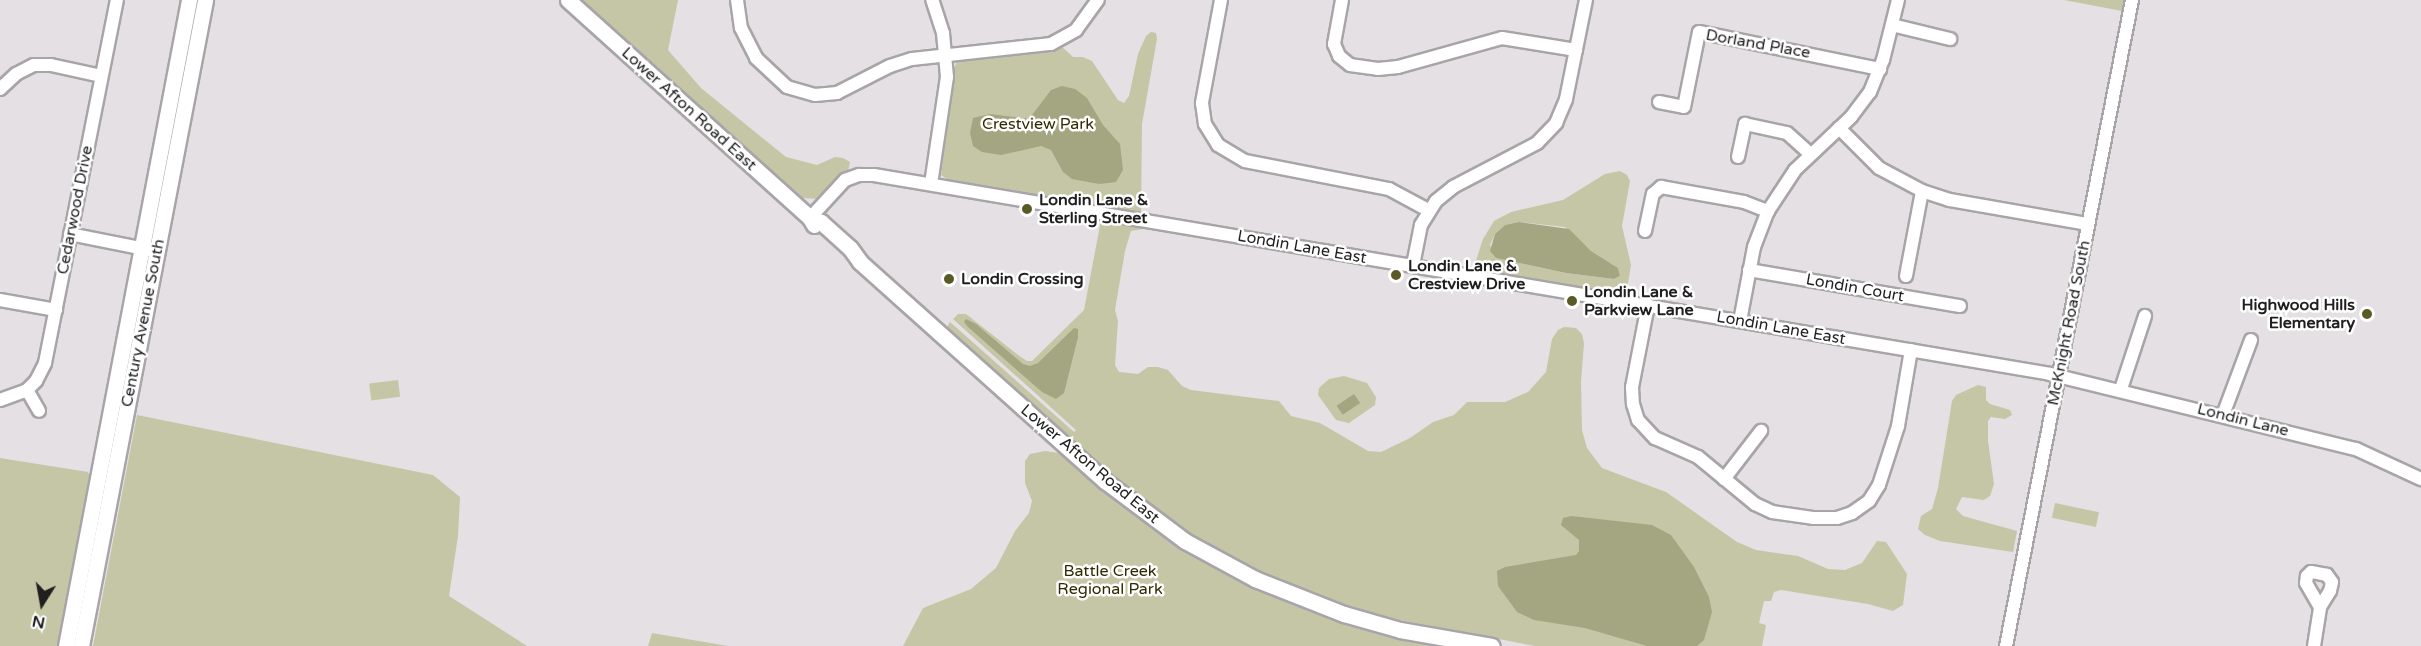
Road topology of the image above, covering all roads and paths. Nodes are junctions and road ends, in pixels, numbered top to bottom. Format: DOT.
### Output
graph roads {
  1 [pos="117,0"];
  2 [pos="189,0"];
  3 [pos="206,0"];
  4 [pos="568,0"];
  5 [pos="737,0"];
  6 [pos="932,0"];
  7 [pos="1098,0"];
  8 [pos="1221,0"];
  9 [pos="1342,0"];
  10 [pos="1586,0"];
  11 [pos="1898,0"];
  12 [pos="2132,0"];
  13 [pos="1892,25"];
  14 [pos="1950,39"];
  15 [pos="1576,50"];
  16 [pos="946,55"];
  17 [pos="1881,69"];
  18 [pos="101,76"];
  19 [pos="0,89"];
  20 [pos="1659,102"];
  21 [pos="1839,128"];
  22 [pos="1810,154"];
  23 [pos="1738,157"];
  24 [pos="931,184"];
  25 [pos="1922,191"];
  26 [pos="1428,210"];
  27 [pos="1768,211"];
  28 [pos="810,218"];
  29 [pos="2088,224"];
  30 [pos="1645,231"];
  31 [pos="70,234"];
  32 [pos="149,250"];
  33 [pos="1413,266"];
  34 [pos="1749,270"];
  35 [pos="1906,276"];
  36 [pos="0,300"];
  37 [pos="1648,305"];
  38 [pos="1960,306"];
  39 [pos="56,310"];
  40 [pos="2145,316"];
  41 [pos="1740,321"];
  42 [pos="2251,340"];
  43 [pos="1911,350"];
  44 [pos="2059,376"];
  45 [pos="2121,389"];
  46 [pos="27,390"];
  47 [pos="0,400"];
  48 [pos="39,411"];
  49 [pos="2223,415"];
  50 [pos="1761,431"];
  51 [pos="1724,478"];
  52 [pos="2421,479"];
  53 [pos="2320,607"];
  54 [pos="66,646"];
  55 [pos="81,646"];
  56 [pos="1492,646"];
  57 [pos="2006,646"];
  58 [pos="2314,646"];
  1 -- 18 [label="street, Cedarwood Drive"];
  2 -- 32 [label="main road, Century Avenue South"];
  3 -- 32 [label="main road, Century Avenue South"];
  4 -- 28 [label="main road, Lower Afton Road East"];
  5 -- 16 [label="street"];
  6 -- 16 [label="street"];
  7 -- 16 [label="street"];
  8 -- 26 [label="street"];
  9 -- 15 [label="street"];
  10 -- 15 [label="street"];
  11 -- 13 [label="street"];
  12 -- 29 [label="street, McKnight Road South"];
  13 -- 14 [label="street"];
  13 -- 17 [label="street"];
  15 -- 26 [label="street"];
  16 -- 24 [label="street"];
  17 -- 20 [label="street, Dorland Place"];
  17 -- 21 [label="street"];
  18 -- 19 [label="street"];
  18 -- 31 [label="street, Cedarwood Drive"];
  21 -- 22 [label="street"];
  21 -- 25 [label="street"];
  22 -- 23 [label="street"];
  22 -- 27 [label="street"];
  24 -- 28 [label="street, Londin Lane East"];
  24 -- 33 [label="street, Londin Lane East"];
  25 -- 29 [label="street"];
  25 -- 35 [label="street"];
  26 -- 33 [label="street"];
  27 -- 30 [label="street"];
  27 -- 34 [label="street"];
  28 -- 56 [label="main road, Lower Afton Road East"];
  29 -- 44 [label="street, McKnight Road South"];
  31 -- 32 [label="street"];
  31 -- 39 [label="street, Cedarwood Drive"];
  32 -- 54 [label="main road, Century Avenue South"];
  32 -- 55 [label="main road, Century Avenue South"];
  33 -- 37 [label="street, Londin Lane East"];
  34 -- 38 [label="street, Londin Court"];
  34 -- 41 [label="street"];
  36 -- 39 [label="street"];
  37 -- 41 [label="street, Londin Lane East"];
  37 -- 51 [label="street"];
  39 -- 46 [label="street, Cedarwood Drive"];
  40 -- 45 [label="street"];
  41 -- 43 [label="street, Londin Lane East"];
  42 -- 49 [label="street"];
  43 -- 44 [label="street, Londin Lane East"];
  43 -- 51 [label="street"];
  44 -- 45 [label="street, Londin Lane"];
  44 -- 57 [label="street, McKnight Road South"];
  45 -- 49 [label="street, Londin Lane"];
  46 -- 47 [label="street"];
  46 -- 48 [label="street"];
  49 -- 52 [label="street, Londin Lane"];
  50 -- 51 [label="street"];
  53 -- 58 [label="street"];
}
